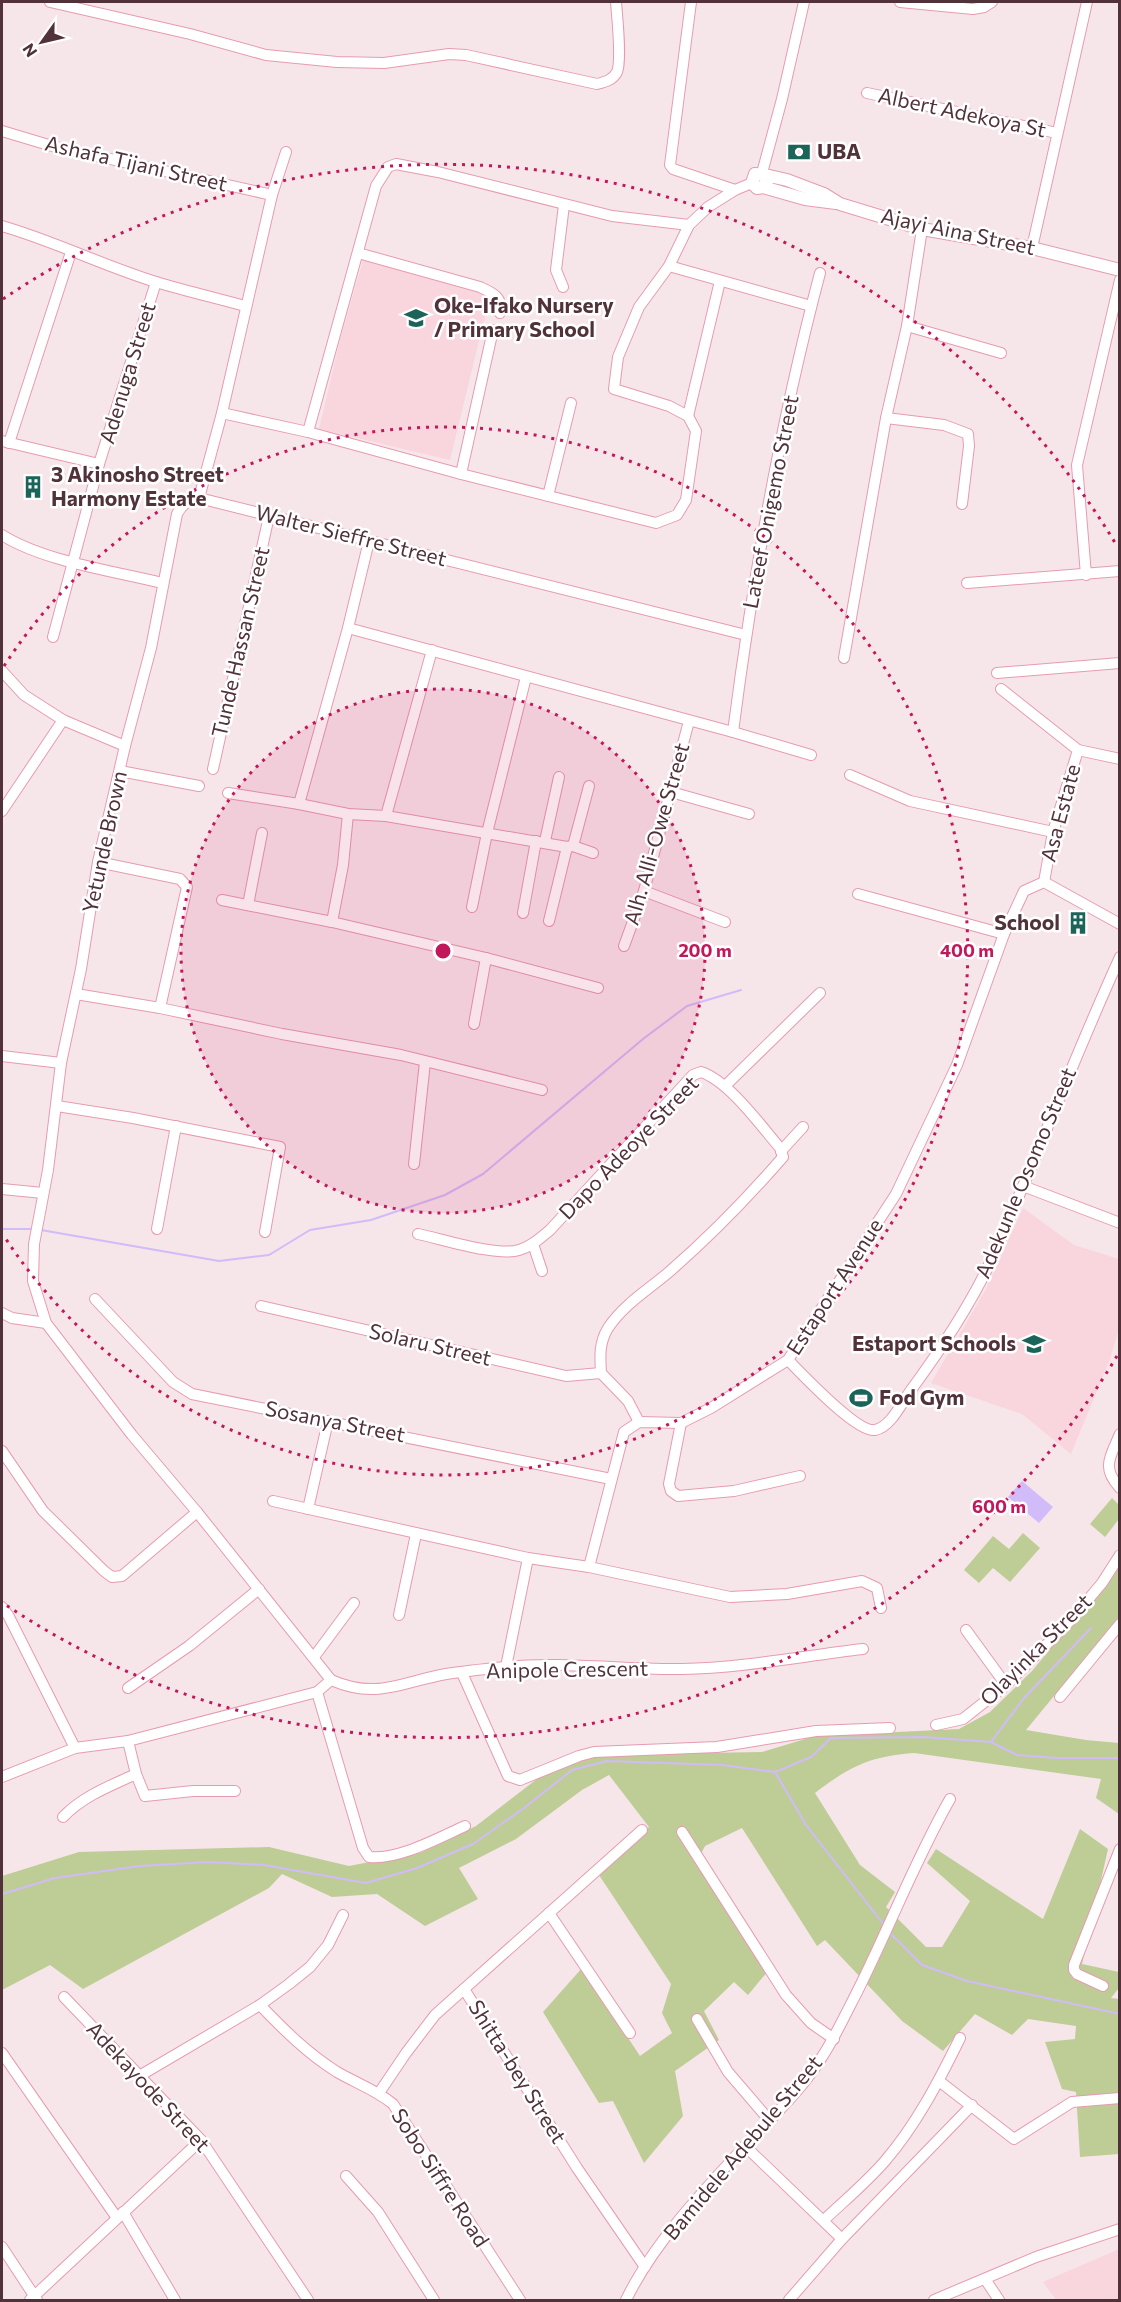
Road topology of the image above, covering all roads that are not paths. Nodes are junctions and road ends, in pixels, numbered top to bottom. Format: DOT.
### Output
graph roads {
  1 [pos="57,2"];
  2 [pos="616,2"];
  3 [pos="691,2"];
  4 [pos="804,2"];
  5 [pos="900,2"];
  6 [pos="992,2"];
  7 [pos="1087,2"];
  8 [pos="867,93"];
  9 [pos="2,131"];
  10 [pos="1057,133"];
  11 [pos="286,152"];
  12 [pos="760,180"];
  13 [pos="735,190"];
  14 [pos="272,195"];
  15 [pos="564,205"];
  16 [pos="689,225"];
  17 [pos="2,226"];
  18 [pos="922,229"];
  19 [pos="1032,248"];
  20 [pos="71,252"];
  21 [pos="358,253"];
  22 [pos="669,266"];
  23 [pos="1119,270"];
  24 [pos="820,273"];
  25 [pos="1119,280"];
  26 [pos="720,281"];
  27 [pos="156,282"];
  28 [pos="563,287"];
  29 [pos="245,306"];
  30 [pos="812,306"];
  31 [pos="500,313"];
  32 [pos="907,326"];
  33 [pos="494,330"];
  34 [pos="1001,353"];
  35 [pos="571,403"];
  36 [pos="222,413"];
  37 [pos="688,416"];
  38 [pos="886,418"];
  39 [pos="308,432"];
  40 [pos="5,442"];
  41 [pos="99,464"];
  42 [pos="460,474"];
  43 [pos="548,496"];
  44 [pos="199,498"];
  45 [pos="962,504"];
  46 [pos="269,516"];
  47 [pos="2,535"];
  48 [pos="369,541"];
  49 [pos="73,561"];
  50 [pos="1119,571"];
  51 [pos="1086,575"];
  52 [pos="162,583"];
  53 [pos="967,583"];
  54 [pos="348,628"];
  55 [pos="746,635"];
  56 [pos="52,637"];
  57 [pos="432,650"];
  58 [pos="844,658"];
  59 [pos="1119,663"];
  60 [pos="2,671"];
  61 [pos="997,673"];
  62 [pos="526,676"];
  63 [pos="1001,689"];
  64 [pos="63,720"];
  65 [pos="689,721"];
  66 [pos="733,732"];
  67 [pos="125,746"];
  68 [pos="1078,750"];
  69 [pos="811,755"];
  70 [pos="1119,759"];
  71 [pos="213,769"];
  72 [pos="120,771"];
  73 [pos="850,775"];
  74 [pos="559,777"];
  75 [pos="199,786"];
  76 [pos="589,786"];
  77 [pos="671,792"];
  78 [pos="228,793"];
  79 [pos="299,804"];
  80 [pos="2,811"];
  81 [pos="348,814"];
  82 [pos="749,814"];
  83 [pos="386,816"];
  84 [pos="1053,832"];
  85 [pos="262,833"];
  86 [pos="487,833"];
  87 [pos="541,841"];
  88 [pos="570,846"];
  89 [pos="593,852"];
  90 [pos="98,862"];
  91 [pos="1044,882"];
  92 [pos="644,891"];
  93 [pos="858,894"];
  94 [pos="222,900"];
  95 [pos="248,905"];
  96 [pos="472,907"];
  97 [pos="523,913"];
  98 [pos="549,921"];
  99 [pos="332,922"];
  100 [pos="725,922"];
  101 [pos="1119,924"];
  102 [pos="1004,934"];
  103 [pos="624,946"];
  104 [pos="1119,957"];
  105 [pos="486,958"];
  106 [pos="598,988"];
  107 [pos="820,993"];
  108 [pos="76,994"];
  109 [pos="160,1008"];
  110 [pos="474,1024"];
  111 [pos="2,1056"];
  112 [pos="425,1062"];
  113 [pos="61,1063"];
  114 [pos="725,1086"];
  115 [pos="542,1090"];
  116 [pos="57,1106"];
  117 [pos="176,1126"];
  118 [pos="803,1127"];
  119 [pos="781,1151"];
  120 [pos="414,1164"];
  121 [pos="1023,1186"];
  122 [pos="2,1189"];
  123 [pos="42,1197"];
  124 [pos="1119,1223"];
  125 [pos="157,1229"];
  126 [pos="266,1232"];
  127 [pos="418,1234"];
  128 [pos="533,1244"];
  129 [pos="542,1271"];
  130 [pos="95,1299"];
  131 [pos="261,1306"];
  132 [pos="2,1312"];
  133 [pos="46,1323"];
  134 [pos="788,1360"];
  135 [pos="601,1372"];
  136 [pos="328,1420"];
  137 [pos="639,1422"];
  138 [pos="681,1423"];
  139 [pos="1119,1434"];
  140 [pos="2,1451"];
  141 [pos="800,1476"];
  142 [pos="611,1479"];
  143 [pos="1119,1488"];
  144 [pos="273,1501"];
  145 [pos="308,1509"];
  146 [pos="197,1512"];
  147 [pos="416,1534"];
  148 [pos="1119,1555"];
  149 [pos="528,1558"];
  150 [pos="589,1568"];
  151 [pos="259,1588"];
  152 [pos="354,1604"];
  153 [pos="2,1607"];
  154 [pos="881,1608"];
  155 [pos="399,1615"];
  156 [pos="1119,1624"];
  157 [pos="966,1630"];
  158 [pos="863,1649"];
  159 [pos="314,1657"];
  160 [pos="506,1667"];
  161 [pos="462,1673"];
  162 [pos="331,1680"];
  163 [pos="1006,1685"];
  164 [pos="128,1688"];
  165 [pos="317,1692"];
  166 [pos="1060,1698"];
  167 [pos="936,1725"];
  168 [pos="890,1728"];
  169 [pos="128,1741"];
  170 [pos="75,1748"];
  171 [pos="136,1774"];
  172 [pos="2,1777"];
  173 [pos="235,1791"];
  174 [pos="950,1799"];
  175 [pos="63,1817"];
  176 [pos="465,1826"];
  177 [pos="642,1830"];
  178 [pos="682,1832"];
  179 [pos="1119,1849"];
  180 [pos="549,1912"];
  181 [pos="343,1915"];
  182 [pos="1104,1986"];
  183 [pos="464,1989"];
  184 [pos="64,1997"];
  185 [pos="260,2005"];
  186 [pos="697,2019"];
  187 [pos="630,2033"];
  188 [pos="960,2038"];
  189 [pos="834,2039"];
  190 [pos="2,2053"];
  191 [pos="141,2075"];
  192 [pos="939,2081"];
  193 [pos="379,2093"];
  194 [pos="1119,2098"];
  195 [pos="972,2105"];
  196 [pos="770,2121"];
  197 [pos="201,2140"];
  198 [pos="745,2146"];
  199 [pos="346,2176"];
  200 [pos="120,2215"];
  201 [pos="824,2220"];
  202 [pos="1119,2229"];
  203 [pos="842,2239"];
  204 [pos="2,2247"];
  205 [pos="645,2267"];
  206 [pos="985,2279"];
  207 [pos="34,2299"];
  208 [pos="175,2301"];
  209 [pos="308,2301"];
  210 [pos="434,2301"];
  211 [pos="520,2301"];
  212 [pos="626,2301"];
  213 [pos="789,2301"];
  214 [pos="934,2301"];
  215 [pos="999,2301"];
  1 -- 2 [label="street"];
  3 -- 13 [label="street"];
  4 -- 12 [label="street"];
  5 -- 6 [label="street"];
  7 -- 10 [label="street"];
  8 -- 10 [label="street, Albert Adekoya St"];
  9 -- 14 [label="street, Ashafa Tijani Street"];
  10 -- 19 [label="street"];
  11 -- 14 [label="street"];
  12 -- 13 [label="street"];
  12 -- 18 [label="street, Ajayi Aina Street"];
  13 -- 16 [label="street"];
  14 -- 29 [label="street"];
  15 -- 16 [label="street"];
  15 -- 21 [label="street"];
  15 -- 28 [label="street"];
  16 -- 22 [label="street"];
  17 -- 20 [label="street"];
  18 -- 19 [label="street, Ajayi Aina Street"];
  18 -- 32 [label="street"];
  19 -- 23 [label="street, Ajayi Aina Street"];
  20 -- 27 [label="street"];
  20 -- 40 [label="street"];
  21 -- 31 [label="street"];
  21 -- 39 [label="street"];
  22 -- 26 [label="street"];
  22 -- 37 [label="street"];
  24 -- 30 [label="street, Lateef Onigemo Street"];
  25 -- 51 [label="street"];
  26 -- 30 [label="street"];
  26 -- 37 [label="street"];
  27 -- 29 [label="street"];
  27 -- 41 [label="street, Adenuga Street"];
  29 -- 36 [label="street"];
  30 -- 55 [label="street, Lateef Onigemo Street"];
  32 -- 34 [label="street"];
  32 -- 38 [label="street"];
  33 -- 42 [label="street"];
  35 -- 43 [label="street"];
  36 -- 39 [label="street"];
  36 -- 44 [label="street"];
  37 -- 43 [label="street"];
  38 -- 45 [label="street"];
  38 -- 58 [label="street"];
  39 -- 42 [label="street"];
  40 -- 41 [label="street"];
  41 -- 49 [label="street, Adenuga Street"];
  42 -- 43 [label="street"];
  44 -- 46 [label="street, Walter Sieffre Street"];
  44 -- 52 [label="street, Yetunde Brown"];
  46 -- 48 [label="street, Walter Sieffre Street"];
  46 -- 71 [label="street, Tunde Hassan Street"];
  47 -- 49 [label="street"];
  48 -- 54 [label="street"];
  48 -- 55 [label="street, Walter Sieffre Street"];
  49 -- 52 [label="street"];
  49 -- 56 [label="street, Adenuga Street"];
  50 -- 51 [label="street"];
  51 -- 53 [label="street"];
  52 -- 67 [label="street, Yetunde Brown"];
  54 -- 57 [label="street"];
  54 -- 79 [label="street"];
  55 -- 66 [label="street, Lateef Onigemo Street"];
  57 -- 62 [label="street"];
  57 -- 83 [label="street"];
  59 -- 61 [label="street"];
  60 -- 64 [label="street"];
  62 -- 65 [label="street"];
  62 -- 86 [label="street"];
  63 -- 68 [label="street"];
  64 -- 67 [label="street"];
  64 -- 80 [label="street"];
  65 -- 66 [label="street"];
  65 -- 77 [label="street, Alh. Alli-Owe Street"];
  66 -- 69 [label="street"];
  67 -- 72 [label="street, Yetunde Brown"];
  68 -- 70 [label="street, Asa Estate"];
  68 -- 84 [label="street, Asa Estate"];
  72 -- 75 [label="street"];
  72 -- 90 [label="street, Yetunde Brown"];
  73 -- 84 [label="street"];
  74 -- 87 [label="street"];
  76 -- 88 [label="street"];
  77 -- 82 [label="street"];
  77 -- 92 [label="street, Alh. Alli-Owe Street"];
  78 -- 79 [label="street"];
  79 -- 81 [label="street"];
  81 -- 83 [label="street"];
  81 -- 99 [label="street"];
  83 -- 86 [label="street"];
  84 -- 91 [label="street, Asa Estate"];
  85 -- 95 [label="street"];
  86 -- 87 [label="street"];
  86 -- 96 [label="street"];
  87 -- 88 [label="street"];
  87 -- 97 [label="street"];
  88 -- 89 [label="street"];
  88 -- 98 [label="street"];
  90 -- 108 [label="street, Yetunde Brown"];
  90 -- 109 [label="street"];
  91 -- 101 [label="street"];
  91 -- 102 [label="street, Estaport Avenue"];
  92 -- 100 [label="street"];
  92 -- 103 [label="street, Alh. Alli-Owe Street"];
  93 -- 102 [label="street"];
  94 -- 95 [label="street"];
  95 -- 99 [label="street"];
  99 -- 105 [label="street"];
  102 -- 134 [label="street, Estaport Avenue"];
  104 -- 121 [label="street, Adekunle Osomo Street"];
  105 -- 106 [label="street"];
  105 -- 110 [label="street"];
  107 -- 114 [label="street"];
  108 -- 109 [label="street"];
  108 -- 113 [label="street, Yetunde Brown"];
  109 -- 112 [label="street"];
  111 -- 113 [label="street"];
  112 -- 115 [label="street"];
  112 -- 120 [label="street"];
  113 -- 116 [label="street, Yetunde Brown"];
  114 -- 119 [label="street, Dapo Adeoye Street"];
  114 -- 128 [label="street, Dapo Adeoye Street"];
  116 -- 117 [label="street"];
  116 -- 123 [label="street, Yetunde Brown"];
  117 -- 125 [label="street"];
  117 -- 126 [label="street"];
  118 -- 119 [label="street"];
  119 -- 135 [label="street"];
  121 -- 124 [label="street"];
  121 -- 134 [label="street, Adekunle Osomo Street"];
  122 -- 123 [label="street"];
  123 -- 133 [label="street, Yetunde Brown"];
  127 -- 128 [label="street, Dapo Adeoye Street"];
  128 -- 129 [label="street"];
  130 -- 136 [label="street, Sosanya Street"];
  131 -- 135 [label="street, Solaru Street"];
  132 -- 133 [label="street"];
  133 -- 146 [label="street"];
  134 -- 138 [label="street, Estaport Avenue"];
  135 -- 137 [label="street"];
  136 -- 142 [label="street, Sosanya Street"];
  136 -- 145 [label="street"];
  137 -- 138 [label="street, Estaport Avenue"];
  137 -- 142 [label="street"];
  138 -- 141 [label="street"];
  139 -- 143 [label="street"];
  140 -- 146 [label="street"];
  142 -- 150 [label="street"];
  144 -- 145 [label="street"];
  145 -- 147 [label="street"];
  146 -- 151 [label="street"];
  147 -- 149 [label="street"];
  147 -- 155 [label="street"];
  148 -- 163 [label="street, Olayinka Street"];
  149 -- 150 [label="street"];
  149 -- 160 [label="street"];
  150 -- 154 [label="street"];
  151 -- 159 [label="street"];
  151 -- 164 [label="street"];
  152 -- 159 [label="street"];
  153 -- 170 [label="street"];
  156 -- 166 [label="street"];
  157 -- 163 [label="street"];
  158 -- 160 [label="street, Anipole Crescent"];
  159 -- 162 [label="street"];
  160 -- 161 [label="street, Anipole Crescent"];
  161 -- 162 [label="street, Anipole Crescent"];
  161 -- 168 [label="street"];
  162 -- 165 [label="street"];
  163 -- 167 [label="street, Olayinka Street"];
  165 -- 169 [label="street"];
  165 -- 176 [label="street"];
  169 -- 170 [label="street"];
  169 -- 171 [label="street"];
  170 -- 172 [label="street"];
  171 -- 173 [label="street"];
  171 -- 175 [label="street"];
  174 -- 189 [label="street, Bamidele Adebule Street"];
  177 -- 180 [label="street"];
  178 -- 189 [label="street"];
  179 -- 182 [label="street"];
  180 -- 183 [label="street"];
  180 -- 187 [label="street"];
  181 -- 185 [label="street"];
  183 -- 193 [label="street, Shitta-bey Street"];
  183 -- 205 [label="street, Shitta-bey Street"];
  184 -- 191 [label="street, Adekayode Street"];
  185 -- 191 [label="street"];
  185 -- 193 [label="street, Sobo Siffre Road"];
  186 -- 196 [label="street"];
  188 -- 192 [label="street"];
  189 -- 196 [label="street, Bamidele Adebule Street"];
  190 -- 200 [label="street"];
  191 -- 197 [label="street, Adekayode Street"];
  192 -- 195 [label="street"];
  192 -- 201 [label="street"];
  193 -- 211 [label="street, Sobo Siffre Road"];
  194 -- 195 [label="street"];
  195 -- 203 [label="street"];
  196 -- 198 [label="street, Bamidele Adebule Street"];
  197 -- 200 [label="street"];
  197 -- 209 [label="street, Adekayode Street"];
  198 -- 201 [label="street"];
  198 -- 205 [label="street, Bamidele Adebule Street"];
  199 -- 210 [label="street"];
  200 -- 207 [label="street"];
  200 -- 208 [label="street"];
  201 -- 203 [label="street"];
  202 -- 206 [label="street"];
  203 -- 213 [label="street"];
  204 -- 207 [label="street"];
  205 -- 212 [label="street, Bamidele Adebule Street"];
  206 -- 214 [label="street"];
  206 -- 215 [label="street"];
}
